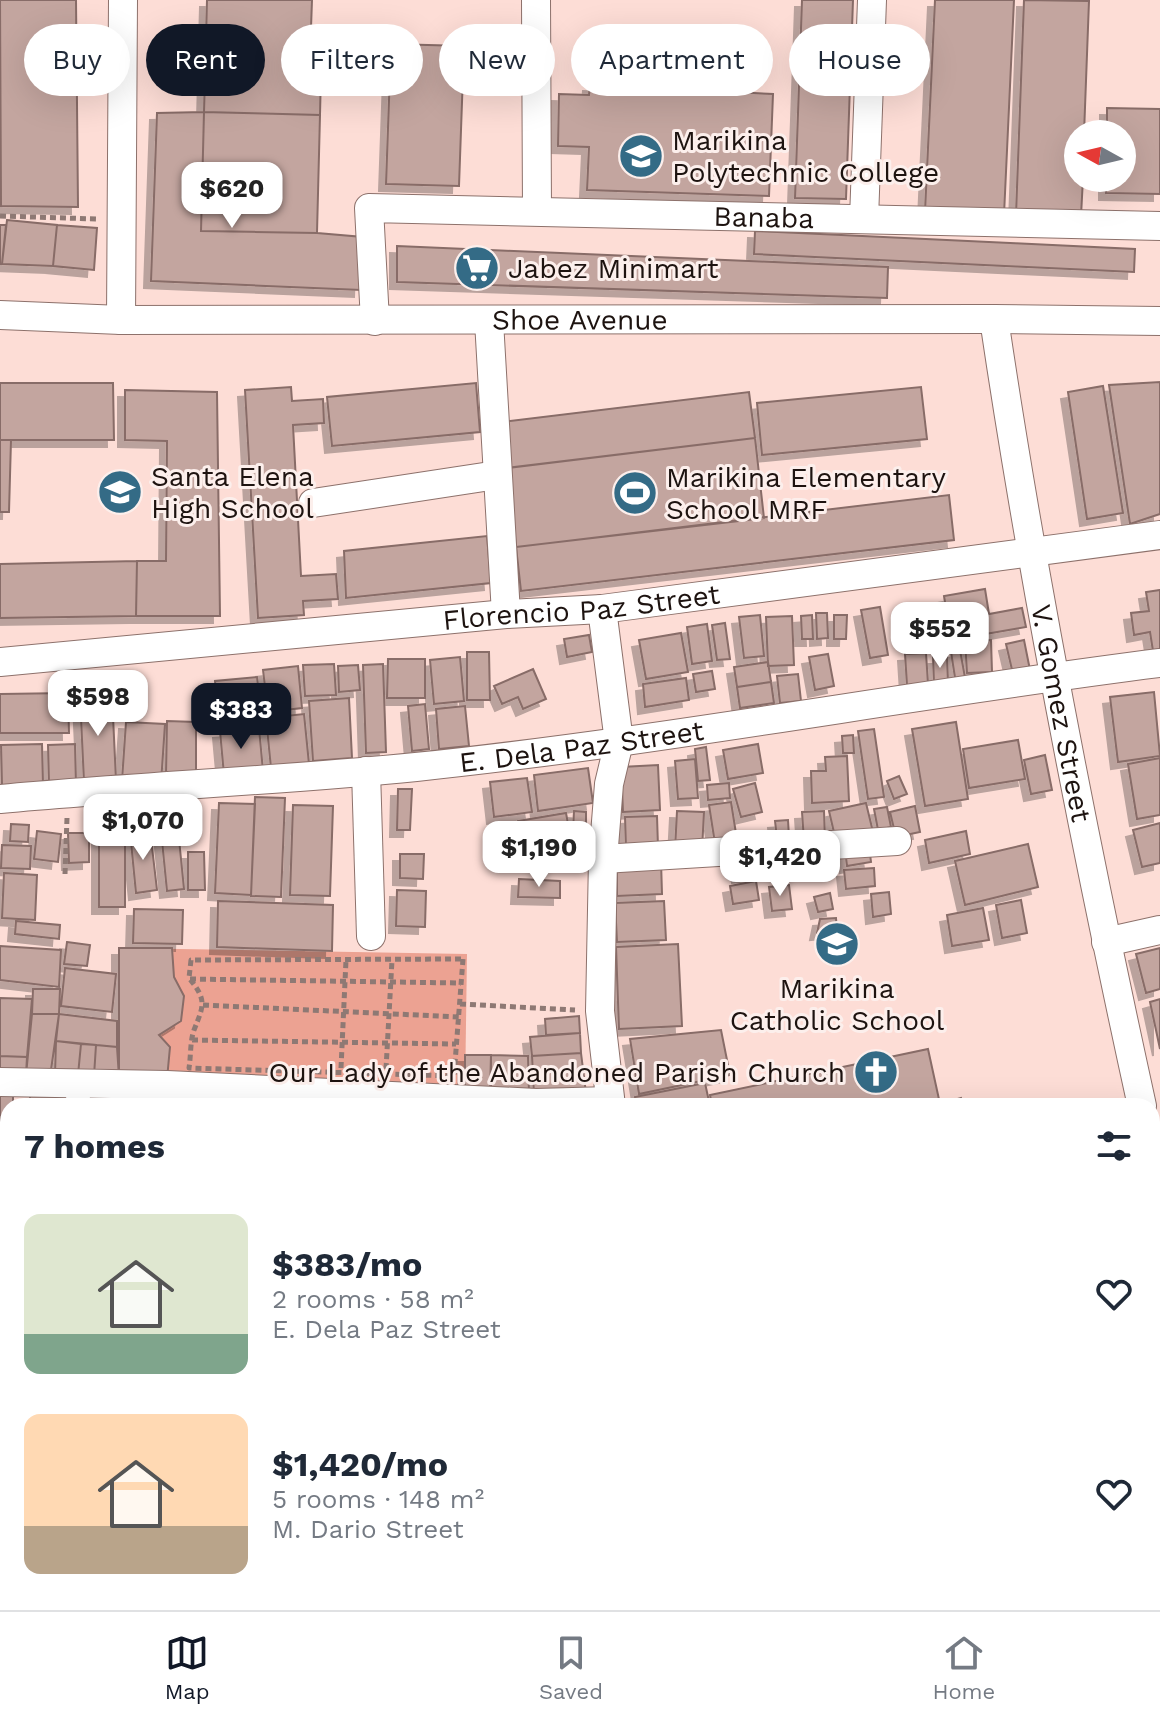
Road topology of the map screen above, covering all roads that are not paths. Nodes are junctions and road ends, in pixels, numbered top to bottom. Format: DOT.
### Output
graph roads {
  1 [pos="123,0"];
  2 [pos="536,0"];
  3 [pos="872,0"];
  4 [pos="537,210"];
  5 [pos="864,219"];
  6 [pos="1160,226"];
  7 [pos="0,315"];
  8 [pos="994,319"];
  9 [pos="121,320"];
  10 [pos="375,321"];
  11 [pos="489,321"];
  12 [pos="1160,321"];
  13 [pos="497,475"];
  14 [pos="313,503"];
  15 [pos="1160,535"];
  16 [pos="1033,553"];
  17 [pos="602,609"];
  18 [pos="506,614"];
  19 [pos="0,662"];
  20 [pos="1160,663"];
  21 [pos="1056,676"];
  22 [pos="619,742"];
  23 [pos="366,771"];
  24 [pos="0,799"];
  25 [pos="897,841"];
  26 [pos="603,859"];
  27 [pos="1160,930"];
  28 [pos="371,936"];
  29 [pos="1106,942"];
  30 [pos="0,1082"];
  31 [pos="434,1098"];
  32 [pos="609,1098"];
  33 [pos="1140,1098"];
  1 -- 9 [label="street"];
  2 -- 4 [label="street"];
  3 -- 5 [label="street"];
  4 -- 5 [label="street, Banaba"];
  4 -- 10 [label="street, Banaba"];
  5 -- 6 [label="street, Banaba"];
  7 -- 9 [label="street, Shoe Avenue"];
  8 -- 11 [label="street, Shoe Avenue"];
  8 -- 12 [label="street, Shoe Avenue"];
  8 -- 16 [label="street, V. Gomez Street"];
  9 -- 10 [label="street, Shoe Avenue"];
  10 -- 11 [label="street, Shoe Avenue"];
  11 -- 13 [label="street"];
  13 -- 14 [label="street"];
  13 -- 18 [label="street"];
  15 -- 16 [label="street, Florencio Paz Street"];
  16 -- 17 [label="street, Florencio Paz Street"];
  16 -- 21 [label="street, V. Gomez Street"];
  17 -- 18 [label="street, Florencio Paz Street"];
  17 -- 22 [label="street"];
  18 -- 19 [label="street, Florencio Paz Street"];
  20 -- 21 [label="street, E. Dela Paz Street"];
  21 -- 22 [label="street, E. Dela Paz Street"];
  21 -- 29 [label="street, V. Gomez Street"];
  22 -- 23 [label="street, E. Dela Paz Street"];
  22 -- 26 [label="street"];
  23 -- 24 [label="street, E. Dela Paz Street"];
  23 -- 28 [label="street"];
  25 -- 26 [label="street"];
  26 -- 32 [label="street"];
  27 -- 29 [label="street"];
  29 -- 33 [label="street, V. Gomez Street"];
  30 -- 31 [label="street"];
}
